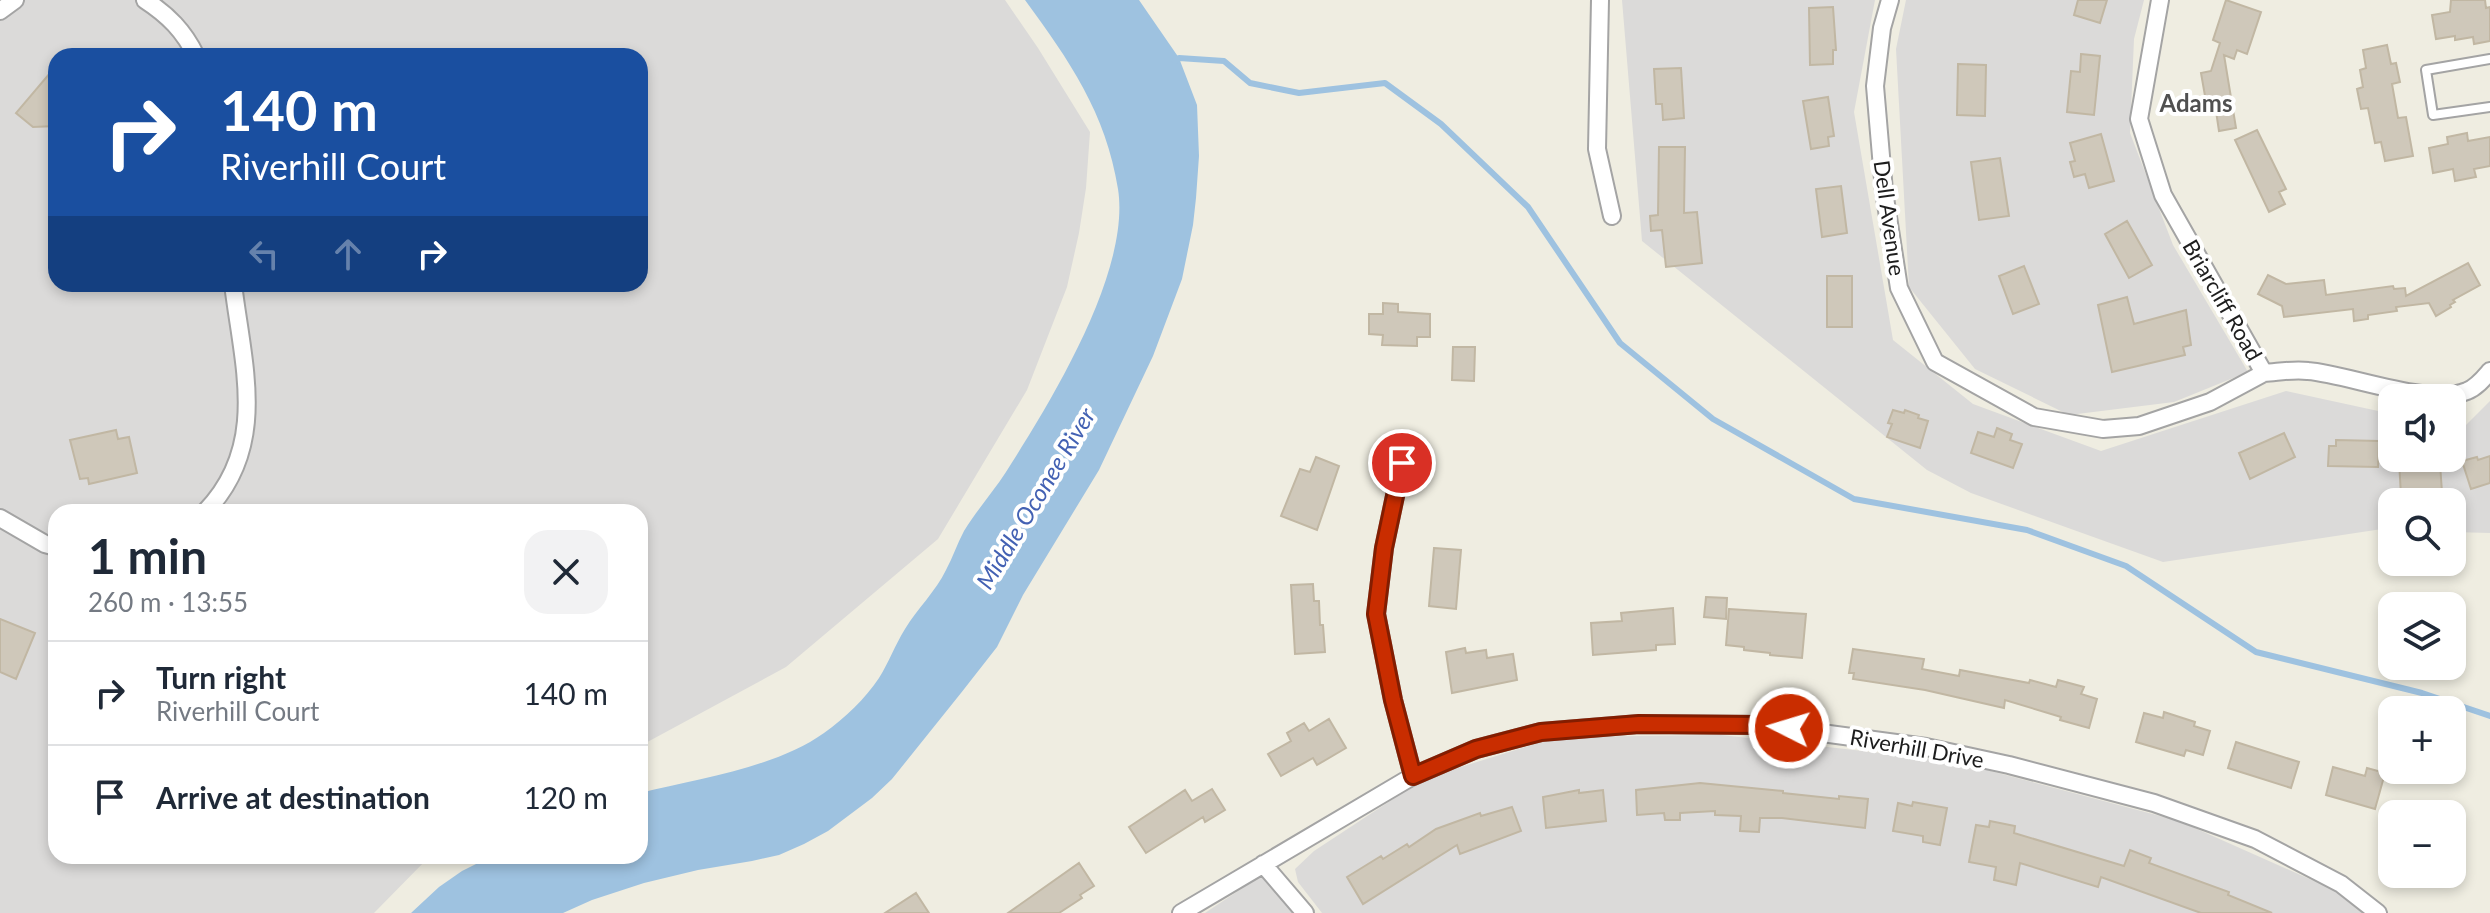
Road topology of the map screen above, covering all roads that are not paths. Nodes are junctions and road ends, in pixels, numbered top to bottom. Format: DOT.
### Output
graph roads {
  1 [pos="15,0"];
  2 [pos="145,0"];
  3 [pos="1600,0"];
  4 [pos="1890,0"];
  5 [pos="2160,0"];
  6 [pos="0,11"];
  7 [pos="192,48"];
  8 [pos="2490,59"];
  9 [pos="2490,107"];
  10 [pos="1612,216"];
  11 [pos="234,292"];
  12 [pos="2490,371"];
  13 [pos="2264,373"];
  14 [pos="1402,463"];
  15 [pos="212,504"];
  16 [pos="0,518"];
  17 [pos="48,545"];
  18 [pos="1413,776"];
  19 [pos="1263,864"];
  20 [pos="1181,913"];
  21 [pos="1305,913"];
  22 [pos="2378,913"];
  1 -- 6 [label="street"];
  2 -- 7 [label="street"];
  3 -- 10 [label="street"];
  4 -- 13 [label="street, Dell Avenue"];
  5 -- 13 [label="street, Briarcliff Road"];
  8 -- 9 [label="lane"];
  11 -- 15 [label="street"];
  12 -- 13 [label="street, Briarcliff Road"];
  14 -- 18 [label="street"];
  16 -- 17 [label="street"];
  18 -- 19 [label="street, Riverhill Drive"];
  18 -- 22 [label="street, Riverhill Drive"];
  19 -- 20 [label="street, Riverhill Drive"];
  19 -- 21 [label="street"];
}
